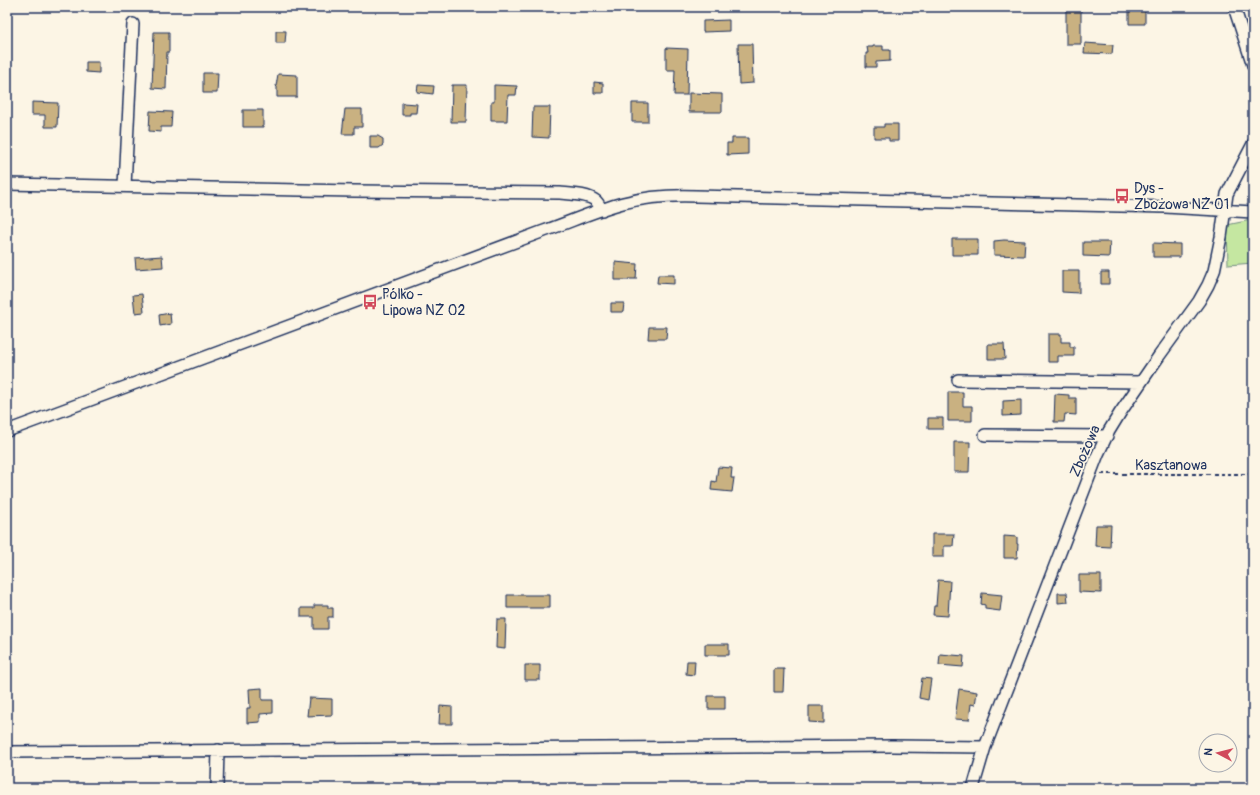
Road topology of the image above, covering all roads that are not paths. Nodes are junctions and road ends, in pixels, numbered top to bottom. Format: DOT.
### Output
graph roads {
  1 [pos="1234,7"];
  2 [pos="133,24"];
  3 [pos="1253,65"];
  4 [pos="1253,144"];
  5 [pos="7,184"];
  6 [pos="125,186"];
  7 [pos="602,210"];
  8 [pos="1225,210"];
  9 [pos="1253,212"];
  10 [pos="958,380"];
  11 [pos="1141,382"];
  12 [pos="7,431"];
  13 [pos="986,435"];
  14 [pos="1107,436"];
  15 [pos="985,747"];
  16 [pos="218,750"];
  17 [pos="7,752"];
  18 [pos="217,788"];
  19 [pos="973,788"];
  1 -- 3 [label="street"];
  2 -- 6 [label="street"];
  4 -- 8 [label="street, Zbożowa"];
  5 -- 6 [label="street"];
  6 -- 7 [label="street"];
  7 -- 8 [label="street"];
  7 -- 12 [label="street"];
  8 -- 9 [label="street"];
  8 -- 11 [label="street, Zbożowa"];
  10 -- 11 [label="street"];
  11 -- 14 [label="street, Zbożowa"];
  13 -- 14 [label="street"];
  14 -- 15 [label="street, Zbożowa"];
  15 -- 16 [label="street"];
  15 -- 19 [label="street, Zbożowa"];
  16 -- 17 [label="street"];
  16 -- 18 [label="street"];
}
